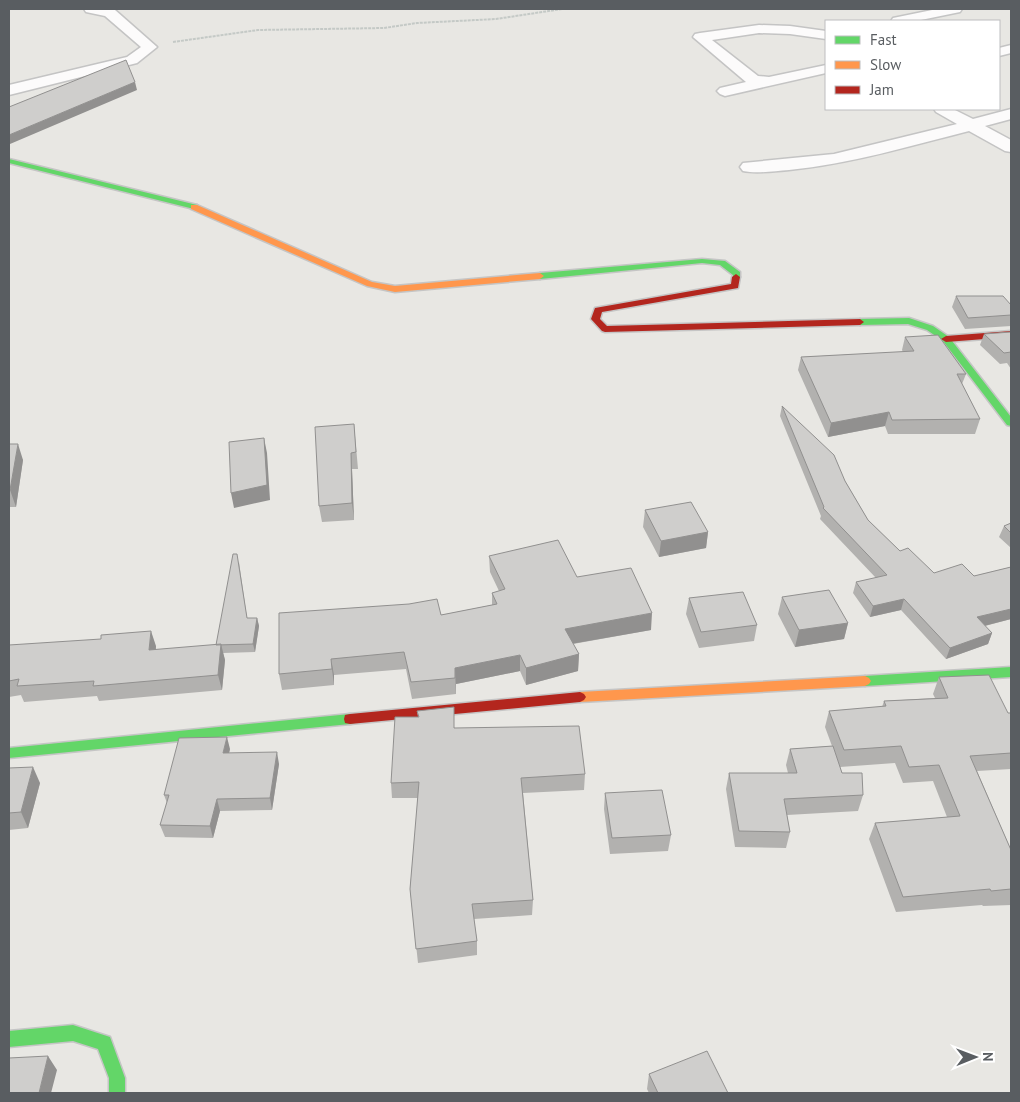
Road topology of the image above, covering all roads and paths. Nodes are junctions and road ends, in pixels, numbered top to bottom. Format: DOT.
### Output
graph roads {
  1 [pos="91,9"];
  2 [pos="562,9"];
  3 [pos="955,9"];
  4 [pos="110,11"];
  5 [pos="785,18"];
  6 [pos="903,20"];
  7 [pos="807,32"];
  8 [pos="825,35"];
  9 [pos="825,42"];
  10 [pos="150,47"];
  11 [pos="825,69"];
  12 [pos="767,82"];
  13 [pos="9,90"];
  14 [pos="725,91"];
  15 [pos="944,110"];
  16 [pos="1011,114"];
  17 [pos="971,125"];
  18 [pos="1011,148"];
  19 [pos="9,161"];
  20 [pos="750,167"];
  21 [pos="1011,334"];
  22 [pos="946,339"];
  23 [pos="1011,423"];
  24 [pos="1011,672"];
  25 [pos="9,753"];
  26 [pos="9,1039"];
  27 [pos="117,1093"];
  1 -- 4 [label="street"];
  2 -- 10 [label="path"];
  3 -- 6 [label="street"];
  4 -- 10 [label="street"];
  5 -- 7 [label="street"];
  7 -- 8 [label="street"];
  7 -- 9 [label="street"];
  7 -- 12 [label="street"];
  10 -- 13 [label="street"];
  11 -- 12 [label="street"];
  12 -- 14 [label="street"];
  15 -- 17 [label="street"];
  16 -- 17 [label="street"];
  17 -- 18 [label="street"];
  17 -- 20 [label="street"];
  19 -- 22 [label="street"];
  21 -- 22 [label="street"];
  22 -- 23 [label="street"];
  24 -- 25 [label="street"];
  26 -- 27 [label="street"];
}
